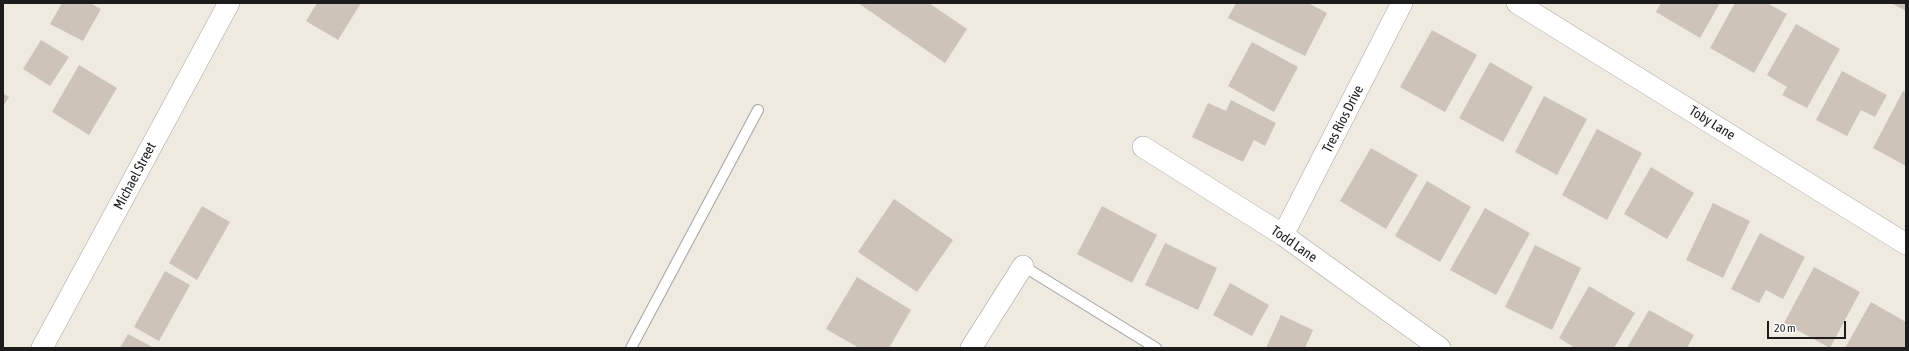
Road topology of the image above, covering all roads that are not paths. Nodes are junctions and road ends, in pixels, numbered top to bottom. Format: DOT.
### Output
graph roads {
  1 [pos="229,3"];
  2 [pos="1402,3"];
  3 [pos="1517,3"];
  4 [pos="758,110"];
  5 [pos="1143,147"];
  6 [pos="1283,235"];
  7 [pos="1906,244"];
  8 [pos="1022,266"];
  9 [pos="42,348"];
  10 [pos="631,348"];
  11 [pos="971,348"];
  12 [pos="1156,348"];
  13 [pos="1440,348"];
  1 -- 9 [label="street, Michael Street"];
  2 -- 6 [label="street, Tres Rios Drive"];
  3 -- 7 [label="street, Toby Lane"];
  4 -- 10 [label="lane"];
  5 -- 6 [label="street, Todd Lane"];
  6 -- 13 [label="street, Todd Lane"];
  8 -- 11 [label="street"];
  8 -- 12 [label="lane"];
}
